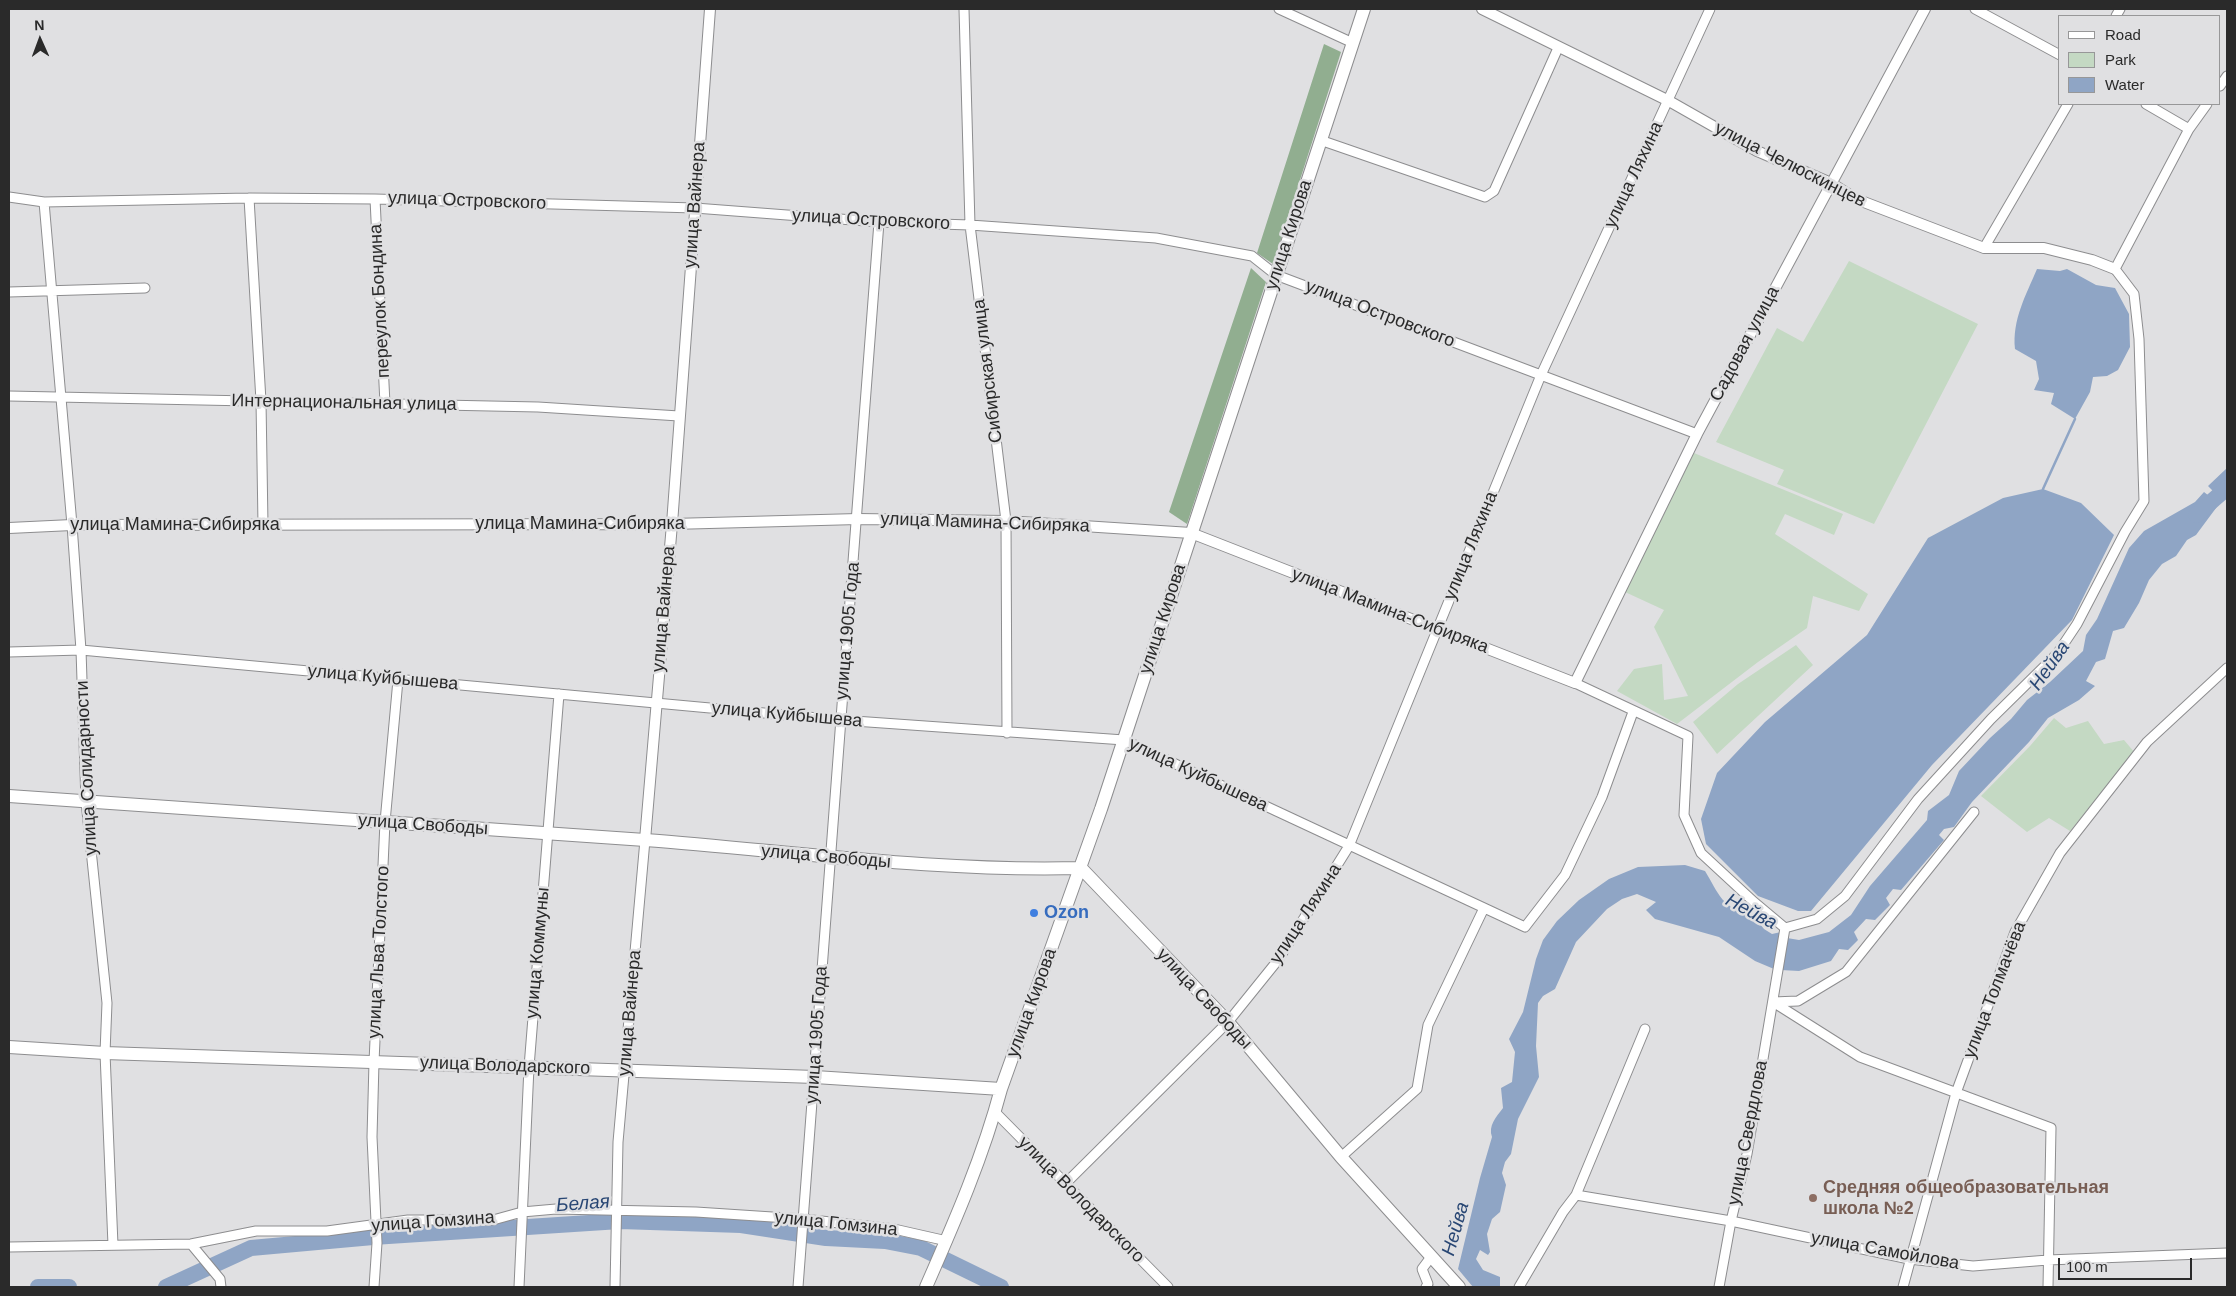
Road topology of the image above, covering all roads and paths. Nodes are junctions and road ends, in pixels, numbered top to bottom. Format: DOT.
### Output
graph roads {
  1 [pos="710,9"];
  2 [pos="964,9"];
  3 [pos="1279,9"];
  4 [pos="1364,9"];
  5 [pos="1482,9"];
  6 [pos="1710,9"];
  7 [pos="1925,9"];
  8 [pos="1975,9"];
  9 [pos="1353,43"];
  10 [pos="1558,48"];
  11 [pos="2058,54"];
  12 [pos="1669,101"];
  13 [pos="2067,105"];
  14 [pos="2148,105"];
  15 [pos="2206,105"];
  16 [pos="2189,129"];
  17 [pos="1320,140"];
  18 [pos="1831,183"];
  19 [pos="9,197"];
  20 [pos="249,198"];
  21 [pos="375,199"];
  22 [pos="44,202"];
  23 [pos="695,208"];
  24 [pos="879,222"];
  25 [pos="970,225"];
  26 [pos="1984,248"];
  27 [pos="2116,269"];
  28 [pos="1276,275"];
  29 [pos="145,288"];
  30 [pos="52,291"];
  31 [pos="9,292"];
  32 [pos="1541,375"];
  33 [pos="9,396"];
  34 [pos="60,396"];
  35 [pos="261,401"];
  36 [pos="385,404"];
  37 [pos="679,416"];
  38 [pos="1697,434"];
  39 [pos="858,518"];
  40 [pos="1006,521"];
  41 [pos="672,524"];
  42 [pos="72,525"];
  43 [pos="263,525"];
  44 [pos="9,528"];
  45 [pos="1191,533"];
  46 [pos="1437,630"];
  47 [pos="80,650"];
  48 [pos="9,652"];
  49 [pos="2227,668"];
  50 [pos="398,680"];
  51 [pos="1575,683"];
  52 [pos="559,694"];
  53 [pos="656,702"];
  54 [pos="1633,712"];
  55 [pos="840,720"];
  56 [pos="1007,733"];
  57 [pos="1124,740"];
  58 [pos="9,796"];
  59 [pos="86,802"];
  60 [pos="1974,812"];
  61 [pos="385,822"];
  62 [pos="548,834"];
  63 [pos="645,840"];
  64 [pos="1350,846"];
  65 [pos="829,858"];
  66 [pos="1081,868"];
  67 [pos="1484,908"];
  68 [pos="1786,928"];
  69 [pos="1773,1002"];
  70 [pos="1228,1022"];
  71 [pos="1645,1029"];
  72 [pos="9,1047"];
  73 [pos="106,1053"];
  74 [pos="374,1062"];
  75 [pos="529,1067"];
  76 [pos="624,1070"];
  77 [pos="815,1078"];
  78 [pos="1001,1089"];
  79 [pos="1956,1093"];
  80 [pos="995,1112"];
  81 [pos="1341,1157"];
  82 [pos="1065,1184"];
  83 [pos="1576,1195"];
  84 [pos="617,1209"];
  85 [pos="522,1212"];
  86 [pos="803,1220"];
  87 [pos="1731,1221"];
  88 [pos="376,1224"];
  89 [pos="946,1241"];
  90 [pos="191,1244"];
  91 [pos="113,1245"];
  92 [pos="9,1247"];
  93 [pos="2227,1253"];
  94 [pos="1909,1259"];
  95 [pos="2048,1260"];
  96 [pos="1435,1262"];
  97 [pos="220,1283"];
  98 [pos="374,1287"];
  99 [pos="518,1287"];
  100 [pos="615,1287"];
  101 [pos="798,1287"];
  102 [pos="926,1287"];
  103 [pos="1168,1287"];
  104 [pos="1426,1287"];
  105 [pos="1459,1287"];
  106 [pos="1519,1287"];
  107 [pos="1720,1287"];
  108 [pos="1903,1287"];
  109 [pos="2048,1287"];
  1 -- 23 [label="street, улица Вайнера"];
  2 -- 25 [label="street, Сибирская улица"];
  3 -- 9 [label="street"];
  4 -- 9 [label="main road, улица Кирова"];
  5 -- 10 [label="street, улица Челюскинцев"];
  6 -- 12 [label="street, улица Ляхина"];
  7 -- 18 [label="street, Садовая улица"];
  8 -- 11 [label="street"];
  9 -- 17 [label="main road, улица Кирова"];
  10 -- 12 [label="street, улица Челюскинцев"];
  10 -- 17 [label="street"];
  12 -- 18 [label="street, улица Челюскинцев"];
  12 -- 32 [label="street, улица Ляхина"];
  13 -- 26 [label="street"];
  14 -- 16 [label="street"];
  15 -- 16 [label="street"];
  16 -- 27 [label="street"];
  17 -- 28 [label="main road, улица Кирова"];
  18 -- 26 [label="street, улица Челюскинцев"];
  18 -- 38 [label="street, Садовая улица"];
  19 -- 22 [label="street, улица Островского"];
  20 -- 21 [label="street, улица Островского"];
  20 -- 22 [label="street, улица Островского"];
  20 -- 35 [label="street"];
  21 -- 23 [label="street, улица Островского"];
  21 -- 36 [label="street, переулок Бондина"];
  22 -- 30 [label="street, улица Солидарности"];
  23 -- 24 [label="street, улица Островского"];
  23 -- 37 [label="street, улица Вайнера"];
  24 -- 25 [label="street, улица Островского"];
  24 -- 39 [label="street, улица 1905 Года"];
  25 -- 28 [label="street, улица Островского"];
  25 -- 40 [label="street, Сибирская улица"];
  26 -- 27 [label="street, улица Челюскинцев"];
  27 -- 68 [label="street"];
  28 -- 32 [label="street, улица Островского"];
  28 -- 45 [label="main road, улица Кирова"];
  29 -- 30 [label="street"];
  30 -- 31 [label="street"];
  30 -- 34 [label="street, улица Солидарности"];
  32 -- 38 [label="street, улица Островского"];
  32 -- 46 [label="street, улица Ляхина"];
  33 -- 34 [label="street, Интернациональная улица"];
  34 -- 35 [label="street, Интернациональная улица"];
  34 -- 42 [label="street, улица Солидарности"];
  35 -- 36 [label="street, Интернациональная улица"];
  35 -- 43 [label="street"];
  36 -- 37 [label="street, Интернациональная улица"];
  37 -- 41 [label="street, улица Вайнера"];
  38 -- 51 [label="street, Садовая улица"];
  39 -- 40 [label="street, улица Мамина-Сибиряка"];
  39 -- 41 [label="street, улица Мамина-Сибиряка"];
  39 -- 55 [label="street, улица 1905 Года"];
  40 -- 45 [label="street, улица Мамина-Сибиряка"];
  40 -- 56 [label="street, Сибирская улица"];
  41 -- 43 [label="street, улица Мамина-Сибиряка"];
  41 -- 53 [label="street, улица Вайнера"];
  42 -- 43 [label="street, улица Мамина-Сибиряка"];
  42 -- 44 [label="street, улица Мамина-Сибиряка"];
  42 -- 47 [label="street, улица Солидарности"];
  45 -- 46 [label="street, улица Мамина-Сибиряка"];
  45 -- 57 [label="main road, улица Кирова"];
  46 -- 51 [label="street, улица Мамина-Сибиряка"];
  46 -- 64 [label="street, улица Ляхина"];
  47 -- 48 [label="street, улица Куйбышева"];
  47 -- 50 [label="street, улица Куйбышева"];
  47 -- 59 [label="street, улица Солидарности"];
  49 -- 79 [label="street, улица Толмачёва"];
  50 -- 52 [label="street, улица Куйбышева"];
  50 -- 61 [label="street, улица Льва Толстого"];
  51 -- 54 [label="street, улица Мамина-Сибиряка"];
  52 -- 53 [label="street, улица Куйбышева"];
  52 -- 62 [label="street, улица Коммуны"];
  53 -- 55 [label="street, улица Куйбышева"];
  53 -- 63 [label="street, улица Вайнера"];
  54 -- 67 [label="street, улица Куйбышева"];
  54 -- 68 [label="street, улица Мамина-Сибиряка"];
  55 -- 56 [label="street, улица Куйбышева"];
  55 -- 65 [label="street, улица 1905 Года"];
  56 -- 57 [label="street, улица Куйбышева"];
  57 -- 64 [label="street, улица Куйбышева"];
  57 -- 66 [label="main road, улица Кирова"];
  58 -- 59 [label="main road, улица Свободы"];
  59 -- 61 [label="main road, улица Свободы"];
  59 -- 73 [label="street, улица Солидарности"];
  60 -- 69 [label="street"];
  61 -- 62 [label="main road, улица Свободы"];
  61 -- 74 [label="street, улица Льва Толстого"];
  62 -- 63 [label="main road, улица Свободы"];
  62 -- 75 [label="street, улица Коммуны"];
  63 -- 65 [label="main road, улица Свободы"];
  63 -- 76 [label="street, улица Вайнера"];
  64 -- 67 [label="street, улица Куйбышева"];
  64 -- 70 [label="street, улица Ляхина"];
  65 -- 66 [label="main road, улица Свободы"];
  65 -- 77 [label="street, улица 1905 Года"];
  66 -- 70 [label="main road, улица Свободы"];
  66 -- 78 [label="main road, улица Кирова"];
  67 -- 81 [label="street"];
  68 -- 69 [label="street, улица Свердлова"];
  69 -- 79 [label="street"];
  69 -- 87 [label="street, улица Свердлова"];
  70 -- 81 [label="main road, улица Свободы"];
  70 -- 82 [label="street, улица Ляхина"];
  71 -- 83 [label="street"];
  72 -- 73 [label="main road, улица Володарского"];
  73 -- 74 [label="main road, улица Володарского"];
  73 -- 91 [label="street, улица Солидарности"];
  74 -- 75 [label="main road, улица Володарского"];
  74 -- 88 [label="street, улица Льва Толстого"];
  75 -- 76 [label="main road, улица Володарского"];
  75 -- 85 [label="street, улица Коммуны"];
  76 -- 77 [label="main road, улица Володарского"];
  76 -- 84 [label="street, улица Вайнера"];
  77 -- 78 [label="main road, улица Володарского"];
  77 -- 86 [label="street, улица 1905 Года"];
  78 -- 80 [label="main road, улица Кирова"];
  79 -- 94 [label="street, улица Толмачёва"];
  79 -- 95 [label="street"];
  80 -- 82 [label="street, улица Володарского"];
  80 -- 89 [label="main road, улица Кирова"];
  81 -- 96 [label="main road, улица Свободы"];
  82 -- 103 [label="street, улица Володарского"];
  83 -- 87 [label="street, улица Самойлова"];
  83 -- 106 [label="street"];
  84 -- 85 [label="street, улица Гомзина"];
  84 -- 86 [label="street, улица Гомзина"];
  84 -- 100 [label="street, улица Вайнера"];
  85 -- 88 [label="street, улица Гомзина"];
  85 -- 99 [label="street, улица Коммуны"];
  86 -- 89 [label="street, улица Гомзина"];
  86 -- 101 [label="street, улица 1905 Года"];
  87 -- 94 [label="street, улица Самойлова"];
  87 -- 107 [label="street, улица Свердлова"];
  88 -- 90 [label="street, улица Гомзина"];
  88 -- 98 [label="street, улица Льва Толстого"];
  89 -- 102 [label="main road, улица Кирова"];
  90 -- 91 [label="street, улица Гомзина"];
  90 -- 97 [label="street"];
  91 -- 92 [label="street, улица Гомзина"];
  93 -- 95 [label="street, улица Самойлова"];
  94 -- 95 [label="street, улица Самойлова"];
  94 -- 108 [label="street, улица Толмачёва"];
  95 -- 109 [label="street"];
  96 -- 104 [label="street"];
  96 -- 105 [label="main road, улица Свободы"];
}
